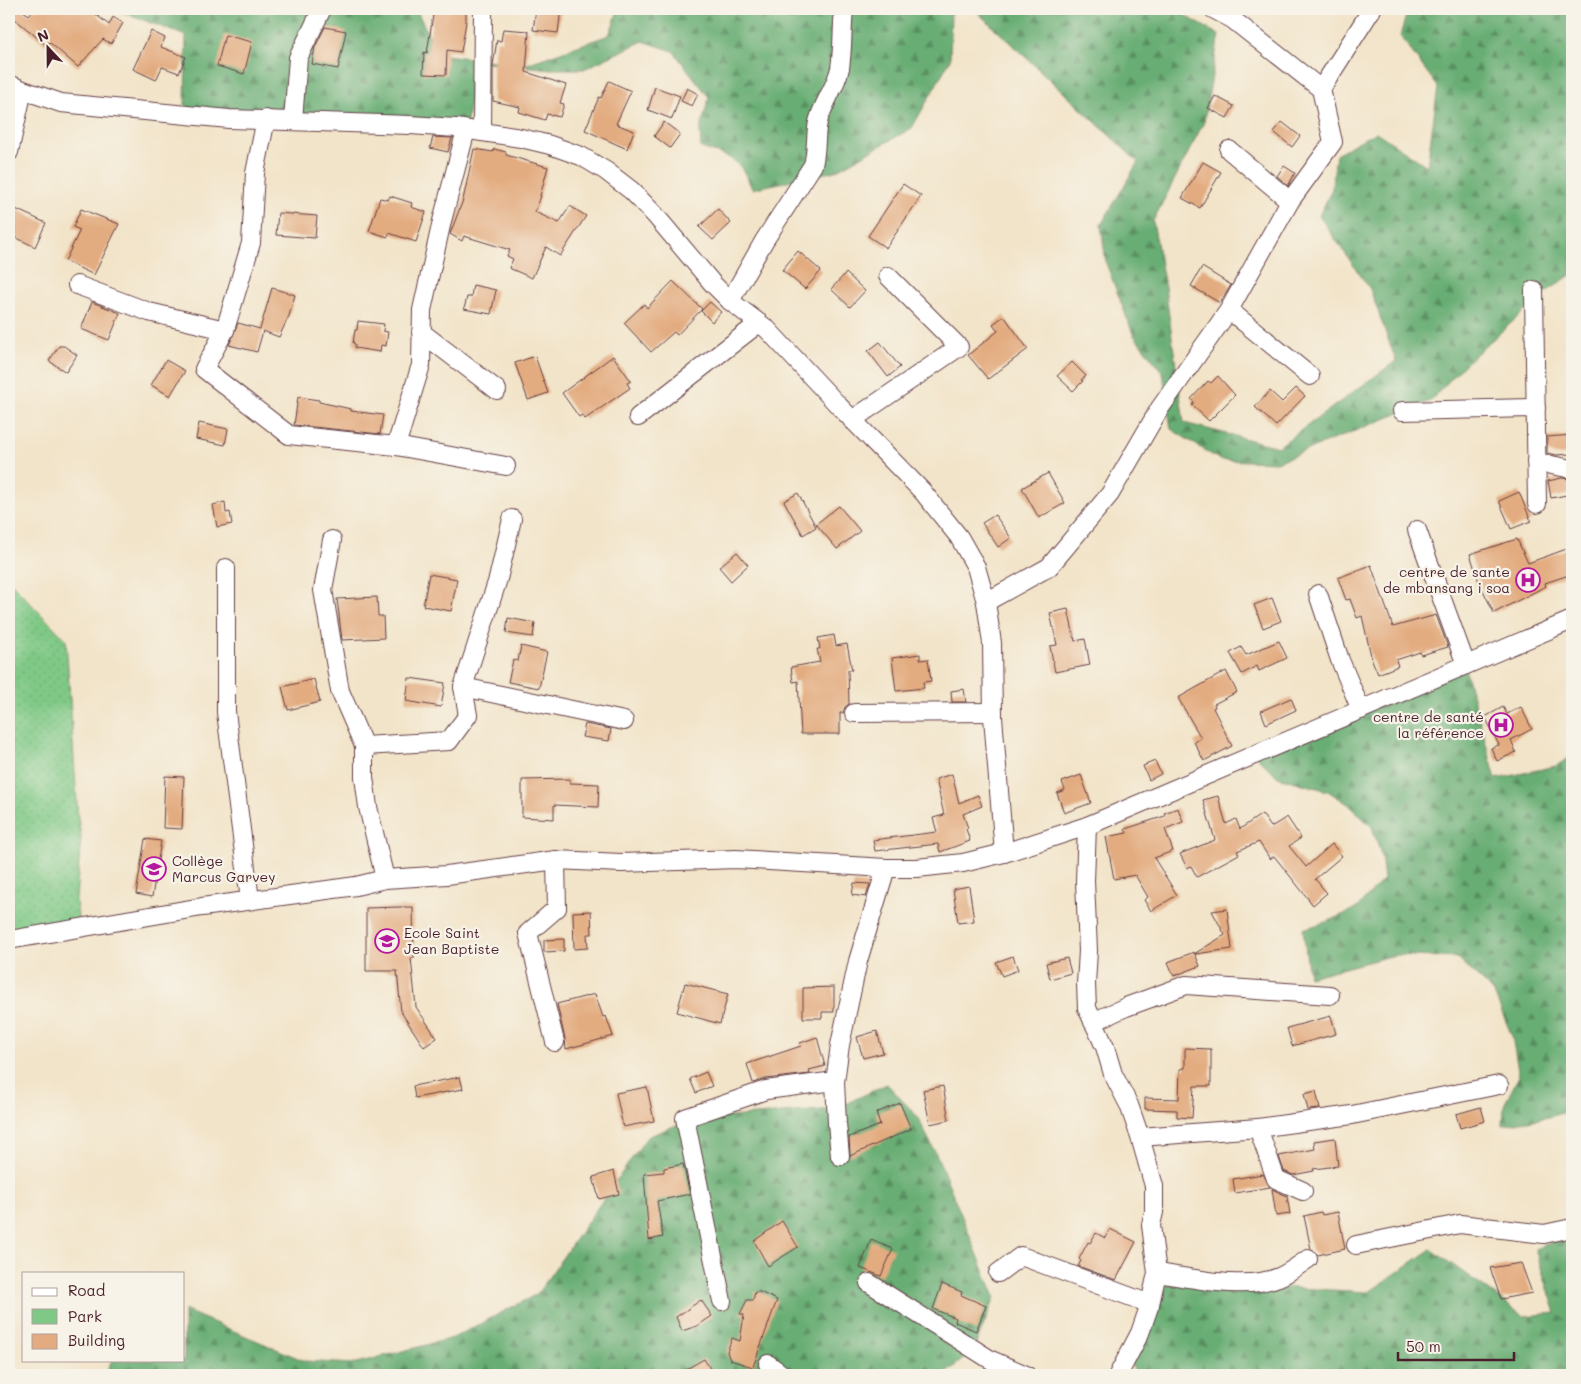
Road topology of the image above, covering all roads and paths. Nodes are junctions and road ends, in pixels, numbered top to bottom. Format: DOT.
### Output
graph roads {
  1 [pos="322,9"];
  2 [pos="844,9"];
  3 [pos="1214,9"];
  4 [pos="1372,9"];
  5 [pos="484,10"];
  6 [pos="1235,14"];
  7 [pos="16,87"];
  8 [pos="1321,90"];
  9 [pos="266,119"];
  10 [pos="293,120"];
  11 [pos="474,131"];
  12 [pos="1229,150"];
  13 [pos="9,152"];
  14 [pos="1290,200"];
  15 [pos="888,276"];
  16 [pos="77,285"];
  17 [pos="1534,290"];
  18 [pos="730,301"];
  19 [pos="1229,310"];
  20 [pos="758,323"];
  21 [pos="225,330"];
  22 [pos="421,332"];
  23 [pos="1310,376"];
  24 [pos="497,390"];
  25 [pos="1536,408"];
  26 [pos="1402,411"];
  27 [pos="638,417"];
  28 [pos="852,420"];
  29 [pos="396,446"];
  30 [pos="1536,462"];
  31 [pos="506,466"];
  32 [pos="1572,469"];
  33 [pos="1537,504"];
  34 [pos="512,518"];
  35 [pos="1417,530"];
  36 [pos="332,540"];
  37 [pos="226,568"];
  38 [pos="1318,594"];
  39 [pos="986,602"];
  40 [pos="1572,620"];
  41 [pos="1466,665"];
  42 [pos="463,687"];
  43 [pos="1361,710"];
  44 [pos="993,712"];
  45 [pos="854,713"];
  46 [pos="624,722"];
  47 [pos="364,746"];
  48 [pos="1087,826"];
  49 [pos="1004,853"];
  50 [pos="556,860"];
  51 [pos="886,868"];
  52 [pos="385,879"];
  53 [pos="250,900"];
  54 [pos="9,940"];
  55 [pos="1330,995"];
  56 [pos="1093,1022"];
  57 [pos="555,1042"];
  58 [pos="835,1080"];
  59 [pos="1499,1085"];
  60 [pos="1258,1128"];
  61 [pos="1140,1137"];
  62 [pos="840,1156"];
  63 [pos="1303,1191"];
  64 [pos="1572,1228"];
  65 [pos="1356,1245"];
  66 [pos="1308,1259"];
  67 [pos="998,1273"];
  68 [pos="1157,1273"];
  69 [pos="869,1284"];
  70 [pos="722,1301"];
  71 [pos="1150,1304"];
  72 [pos="768,1364"];
  73 [pos="783,1375"];
  74 [pos="1026,1375"];
  75 [pos="1118,1375"];
  1 -- 10 [label="street"];
  2 -- 18 [label="street"];
  3 -- 6 [label="street"];
  4 -- 8 [label="street"];
  5 -- 11 [label="street"];
  6 -- 8 [label="street"];
  7 -- 9 [label="street"];
  7 -- 13 [label="street"];
  8 -- 14 [label="street"];
  9 -- 10 [label="street"];
  9 -- 21 [label="street"];
  10 -- 11 [label="street"];
  11 -- 18 [label="street"];
  11 -- 22 [label="street"];
  12 -- 14 [label="street"];
  14 -- 19 [label="street"];
  15 -- 28 [label="street"];
  16 -- 21 [label="street"];
  17 -- 25 [label="street"];
  18 -- 20 [label="street"];
  19 -- 23 [label="street"];
  19 -- 39 [label="street"];
  20 -- 27 [label="street"];
  20 -- 28 [label="street"];
  21 -- 29 [label="street"];
  22 -- 24 [label="street"];
  22 -- 29 [label="street"];
  25 -- 26 [label="street"];
  25 -- 30 [label="street"];
  28 -- 39 [label="street"];
  29 -- 31 [label="street"];
  30 -- 32 [label="street"];
  30 -- 33 [label="street"];
  34 -- 42 [label="street"];
  35 -- 41 [label="street"];
  36 -- 47 [label="street"];
  37 -- 53 [label="street"];
  38 -- 43 [label="street"];
  39 -- 44 [label="street"];
  40 -- 41 [label="street"];
  41 -- 43 [label="street"];
  42 -- 46 [label="street"];
  42 -- 47 [label="street"];
  43 -- 48 [label="street"];
  44 -- 45 [label="street"];
  44 -- 49 [label="street"];
  47 -- 52 [label="street"];
  48 -- 49 [label="street"];
  48 -- 56 [label="street"];
  49 -- 51 [label="street"];
  50 -- 51 [label="street"];
  50 -- 52 [label="street"];
  50 -- 57 [label="street"];
  51 -- 58 [label="street"];
  52 -- 53 [label="street"];
  53 -- 54 [label="street"];
  55 -- 56 [label="street"];
  56 -- 61 [label="street"];
  58 -- 62 [label="street"];
  58 -- 70 [label="street"];
  59 -- 60 [label="street"];
  60 -- 61 [label="street"];
  60 -- 63 [label="street"];
  61 -- 68 [label="street"];
  64 -- 65 [label="street"];
  66 -- 68 [label="street"];
  67 -- 71 [label="street"];
  68 -- 71 [label="street"];
  69 -- 74 [label="street"];
  71 -- 75 [label="street"];
  72 -- 73 [label="street"];
}
